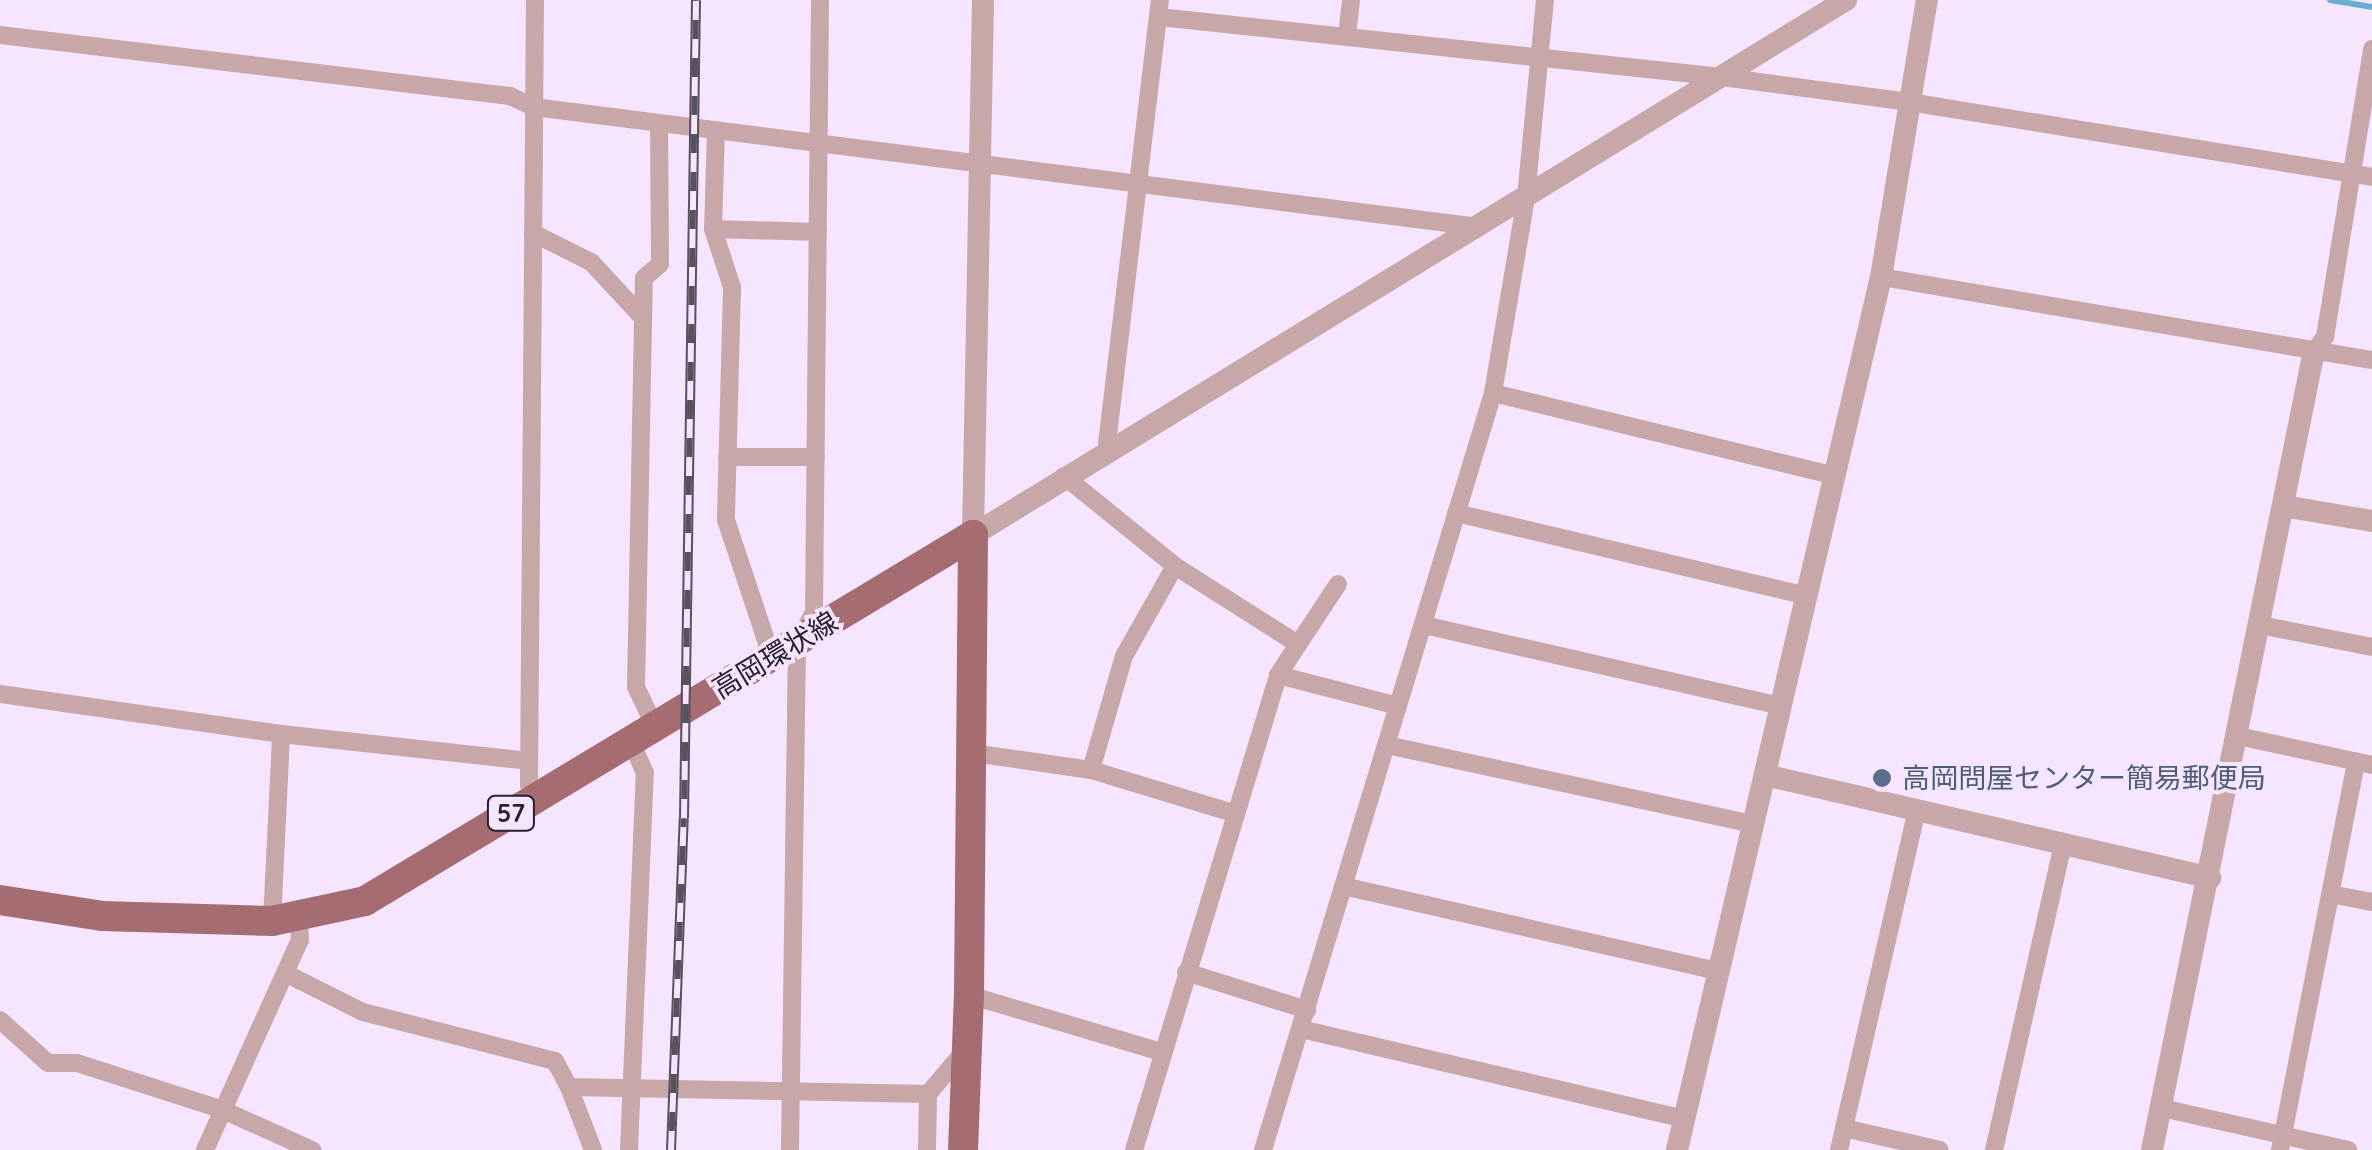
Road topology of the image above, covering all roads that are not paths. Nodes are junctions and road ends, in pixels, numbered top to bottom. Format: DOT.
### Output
graph roads {
  1 [pos="535,0"];
  2 [pos="820,0"];
  3 [pos="983,0"];
  4 [pos="1351,0"];
  5 [pos="1545,0"];
  6 [pos="1846,0"];
  7 [pos="1927,0"];
  8 [pos="1159,8"];
  9 [pos="1347,34"];
  10 [pos="0,35"];
  11 [pos="2372,49"];
  12 [pos="1538,58"];
  13 [pos="1722,77"];
  14 [pos="1909,102"];
  15 [pos="534,107"];
  16 [pos="659,122"];
  17 [pos="716,130"];
  18 [pos="819,143"];
  19 [pos="982,164"];
  20 [pos="2352,174"];
  21 [pos="2372,177"];
  22 [pos="1136,185"];
  23 [pos="1526,197"];
  24 [pos="1478,227"];
  25 [pos="713,229"];
  26 [pos="818,232"];
  27 [pos="533,233"];
  28 [pos="1882,277"];
  29 [pos="643,318"];
  30 [pos="2314,350"];
  31 [pos="2372,360"];
  32 [pos="1493,394"];
  33 [pos="1106,452"];
  34 [pos="727,457"];
  35 [pos="816,457"];
  36 [pos="1064,476"];
  37 [pos="1835,476"];
  38 [pos="2283,506"];
  39 [pos="1456,513"];
  40 [pos="2372,522"];
  41 [pos="972,534"];
  42 [pos="1175,566"];
  43 [pos="1338,584"];
  44 [pos="1807,596"];
  45 [pos="1424,625"];
  46 [pos="2260,625"];
  47 [pos="1298,644"];
  48 [pos="2372,647"];
  49 [pos="784,650"];
  50 [pos="1278,675"];
  51 [pos="0,694"];
  52 [pos="1398,706"];
  53 [pos="1781,706"];
  54 [pos="281,734"];
  55 [pos="643,734"];
  56 [pos="2238,736"];
  57 [pos="1387,745"];
  58 [pos="973,753"];
  59 [pos="529,761"];
  60 [pos="2364,763"];
  61 [pos="1091,770"];
  62 [pos="1764,774"];
  63 [pos="536,798"];
  64 [pos="1918,810"];
  65 [pos="1233,814"];
  66 [pos="1752,824"];
  67 [pos="2063,844"];
  68 [pos="2210,878"];
  69 [pos="1344,886"];
  70 [pos="2330,894"];
  71 [pos="0,900"];
  72 [pos="2372,902"];
  73 [pos="285,920"];
  74 [pos="1718,971"];
  75 [pos="1186,972"];
  76 [pos="285,973"];
  77 [pos="969,994"];
  78 [pos="1307,1010"];
  79 [pos="0,1020"];
  80 [pos="1301,1030"];
  81 [pos="966,1049"];
  82 [pos="1162,1052"];
  83 [pos="632,1085"];
  84 [pos="569,1087"];
  85 [pos="791,1090"];
  86 [pos="928,1094"];
  87 [pos="2162,1108"];
  88 [pos="224,1110"];
  89 [pos="1684,1118"];
  90 [pos="1844,1128"];
  91 [pos="2282,1144"];
  92 [pos="205,1150"];
  93 [pos="312,1150"];
  94 [pos="593,1150"];
  95 [pos="629,1150"];
  96 [pos="790,1150"];
  97 [pos="927,1150"];
  98 [pos="963,1150"];
  99 [pos="1134,1150"];
  100 [pos="1264,1150"];
  101 [pos="1677,1150"];
  102 [pos="1839,1150"];
  103 [pos="1940,1150"];
  104 [pos="1994,1150"];
  105 [pos="2152,1150"];
  106 [pos="2348,1150"];
  1 -- 15 [label="street"];
  2 -- 18 [label="street"];
  3 -- 19 [label="street"];
  4 -- 9 [label="street"];
  5 -- 12 [label="street"];
  6 -- 13 [label="street"];
  7 -- 14 [label="street"];
  8 -- 9 [label="street"];
  8 -- 22 [label="street"];
  9 -- 12 [label="street"];
  10 -- 15 [label="street"];
  11 -- 20 [label="street"];
  12 -- 13 [label="street"];
  12 -- 23 [label="street"];
  13 -- 14 [label="street"];
  13 -- 23 [label="street"];
  14 -- 20 [label="street"];
  14 -- 28 [label="street"];
  15 -- 16 [label="street"];
  15 -- 27 [label="street"];
  16 -- 17 [label="street"];
  16 -- 29 [label="street"];
  17 -- 18 [label="street"];
  17 -- 25 [label="street"];
  18 -- 19 [label="street"];
  18 -- 26 [label="street"];
  19 -- 22 [label="street"];
  19 -- 41 [label="street"];
  20 -- 21 [label="street"];
  20 -- 30 [label="street"];
  22 -- 24 [label="street"];
  22 -- 33 [label="street"];
  23 -- 24 [label="street"];
  23 -- 32 [label="street"];
  24 -- 33 [label="street"];
  25 -- 26 [label="street"];
  25 -- 34 [label="street"];
  26 -- 35 [label="street"];
  27 -- 29 [label="street"];
  27 -- 59 [label="street"];
  28 -- 30 [label="street"];
  28 -- 37 [label="street"];
  29 -- 55 [label="street"];
  30 -- 31 [label="street"];
  30 -- 38 [label="street"];
  32 -- 37 [label="street"];
  32 -- 39 [label="street"];
  33 -- 36 [label="street"];
  34 -- 35 [label="street"];
  34 -- 49 [label="street"];
  35 -- 49 [label="street"];
  36 -- 41 [label="street"];
  36 -- 42 [label="street"];
  37 -- 44 [label="street"];
  38 -- 40 [label="street"];
  38 -- 46 [label="street"];
  39 -- 44 [label="street"];
  39 -- 45 [label="street"];
  41 -- 49 [label="main road, 高岡環状線 / 57"];
  41 -- 58 [label="main road"];
  42 -- 47 [label="street"];
  42 -- 61 [label="street"];
  43 -- 47 [label="street"];
  44 -- 53 [label="street"];
  45 -- 52 [label="street"];
  45 -- 53 [label="street"];
  46 -- 48 [label="street"];
  46 -- 56 [label="street"];
  47 -- 50 [label="street"];
  49 -- 55 [label="main road, 高岡環状線 / 57"];
  49 -- 85 [label="street"];
  50 -- 52 [label="street"];
  50 -- 65 [label="street"];
  51 -- 54 [label="street"];
  52 -- 57 [label="street"];
  53 -- 62 [label="street"];
  54 -- 59 [label="street"];
  54 -- 73 [label="street"];
  55 -- 63 [label="main road, 高岡環状線 / 57"];
  55 -- 83 [label="street"];
  56 -- 60 [label="street"];
  56 -- 68 [label="street"];
  57 -- 66 [label="street"];
  57 -- 69 [label="street"];
  58 -- 61 [label="street"];
  58 -- 77 [label="main road"];
  59 -- 63 [label="street"];
  60 -- 70 [label="street"];
  61 -- 65 [label="street"];
  62 -- 64 [label="street"];
  62 -- 66 [label="street"];
  63 -- 73 [label="main road, 高岡環状線 / 57"];
  64 -- 67 [label="street"];
  64 -- 90 [label="street"];
  65 -- 75 [label="street"];
  66 -- 74 [label="street"];
  67 -- 68 [label="street"];
  67 -- 104 [label="street"];
  68 -- 87 [label="street"];
  69 -- 74 [label="street"];
  69 -- 78 [label="street"];
  70 -- 72 [label="street"];
  70 -- 91 [label="street"];
  71 -- 73 [label="main road, 高岡環状線 / 57"];
  73 -- 76 [label="street"];
  74 -- 89 [label="street"];
  75 -- 78 [label="street"];
  75 -- 82 [label="street"];
  76 -- 84 [label="street"];
  76 -- 88 [label="street"];
  77 -- 81 [label="main road"];
  77 -- 82 [label="street"];
  78 -- 80 [label="street"];
  79 -- 88 [label="street"];
  80 -- 89 [label="street"];
  80 -- 100 [label="street"];
  81 -- 86 [label="street"];
  81 -- 98 [label="main road"];
  82 -- 99 [label="street"];
  83 -- 84 [label="street"];
  83 -- 85 [label="street"];
  83 -- 95 [label="street"];
  84 -- 94 [label="street"];
  85 -- 86 [label="street"];
  85 -- 96 [label="street"];
  86 -- 97 [label="street"];
  87 -- 91 [label="street"];
  87 -- 105 [label="street"];
  88 -- 92 [label="street"];
  88 -- 93 [label="street"];
  89 -- 101 [label="street"];
  90 -- 102 [label="street"];
  90 -- 103 [label="street"];
  91 -- 106 [label="street"];
}
